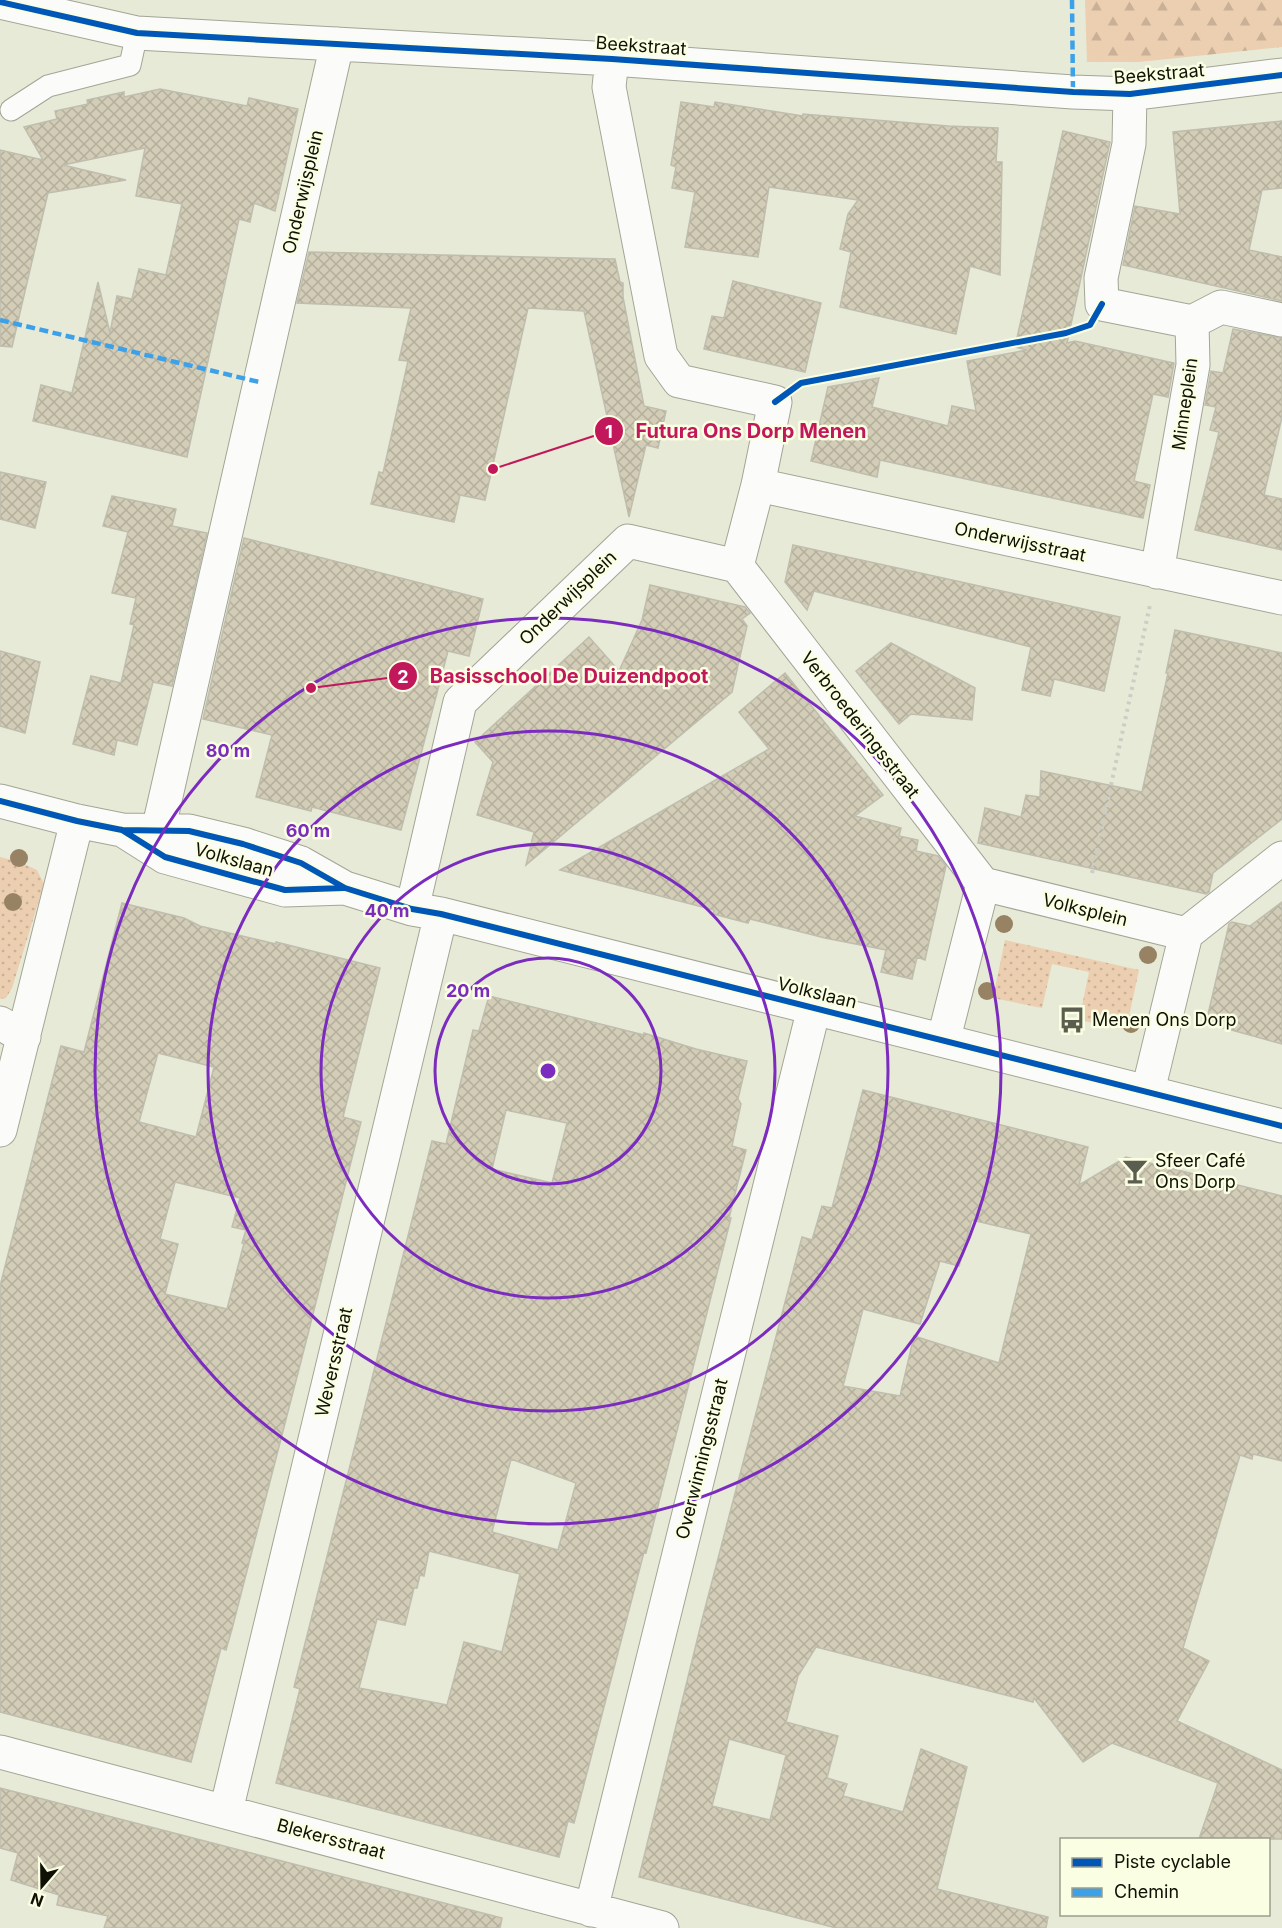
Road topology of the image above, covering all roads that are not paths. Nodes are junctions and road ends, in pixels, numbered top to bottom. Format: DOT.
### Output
graph roads {
  1 [pos="0,2"];
  2 [pos="137,33"];
  3 [pos="336,44"];
  4 [pos="612,59"];
  5 [pos="1282,75"];
  6 [pos="1130,94"];
  7 [pos="12,110"];
  8 [pos="1282,320"];
  9 [pos="1192,322"];
  10 [pos="758,485"];
  11 [pos="737,566"];
  12 [pos="1157,572"];
  13 [pos="1282,598"];
  14 [pos="0,801"];
  15 [pos="77,821"];
  16 [pos="122,830"];
  17 [pos="158,831"];
  18 [pos="1282,858"];
  19 [pos="983,884"];
  20 [pos="345,888"];
  21 [pos="427,911"];
  22 [pos="1185,934"];
  23 [pos="814,1008"];
  24 [pos="12,1030"];
  25 [pos="944,1038"];
  26 [pos="1148,1091"];
  27 [pos="1282,1126"];
  28 [pos="0,1130"];
  29 [pos="0,1752"];
  30 [pos="226,1811"];
  31 [pos="591,1910"];
  32 [pos="662,1928"];
  1 -- 2 [label="street, Beekstraat"];
  2 -- 3 [label="street, Beekstraat"];
  2 -- 7 [label="lane"];
  3 -- 4 [label="street, Beekstraat"];
  3 -- 17 [label="street, Onderwijsplein"];
  4 -- 6 [label="street, Beekstraat"];
  4 -- 10 [label="street"];
  5 -- 6 [label="street, Beekstraat"];
  6 -- 9 [label="street"];
  8 -- 9 [label="street"];
  9 -- 12 [label="street, Minneplein"];
  10 -- 11 [label="street"];
  10 -- 12 [label="street, Onderwijsstraat"];
  11 -- 19 [label="street, Verbroederingsstraat"];
  11 -- 21 [label="street, Onderwijsplein"];
  12 -- 13 [label="street, Onderwijsstraat"];
  14 -- 15 [label="street, Volkslaan"];
  15 -- 16 [label="street, Volkslaan"];
  15 -- 24 [label="street"];
  16 -- 17 [label="street, Volkslaan"];
  16 -- 20 [label="street, Volkslaan"];
  17 -- 20 [label="street, Volkslaan"];
  18 -- 22 [label="street"];
  19 -- 22 [label="street, Volksplein"];
  19 -- 25 [label="street"];
  20 -- 21 [label="street, Volkslaan"];
  21 -- 23 [label="street, Volkslaan"];
  21 -- 30 [label="street, Weversstraat"];
  22 -- 26 [label="street"];
  23 -- 25 [label="street, Volkslaan"];
  23 -- 31 [label="street, Overwinningsstraat"];
  24 -- 28 [label="street"];
  25 -- 26 [label="street, Volkslaan"];
  26 -- 27 [label="street, Volkslaan"];
  29 -- 30 [label="street, Blekersstraat"];
  30 -- 31 [label="street, Blekersstraat"];
  31 -- 32 [label="street, Blekersstraat"];
}
